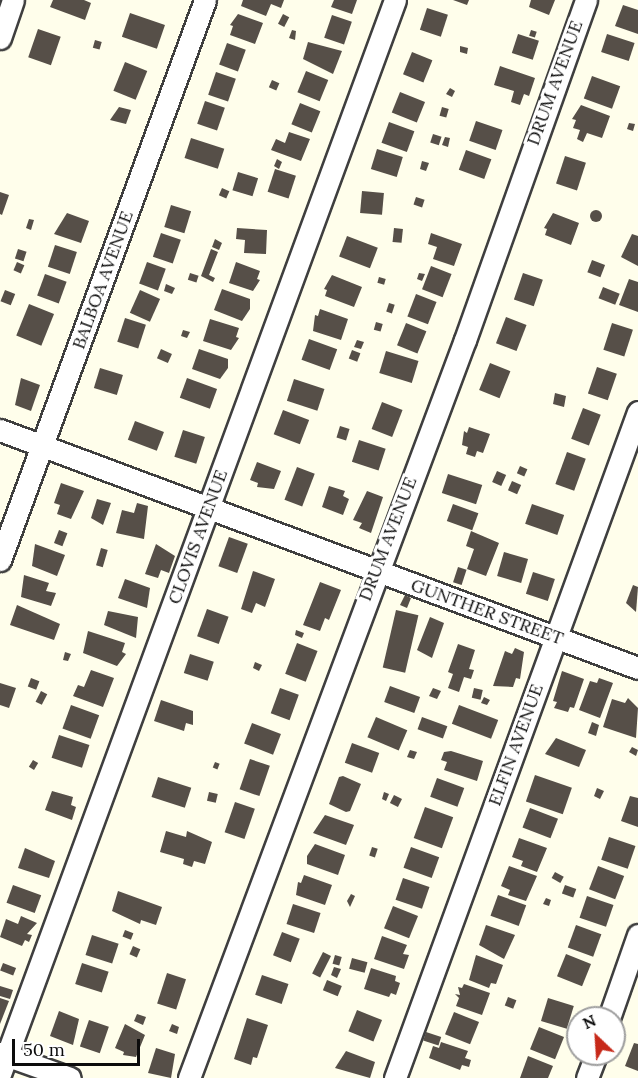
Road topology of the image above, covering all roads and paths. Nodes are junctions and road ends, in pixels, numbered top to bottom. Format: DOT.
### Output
graph roads {
  1 [pos="14,0"];
  2 [pos="205,0"];
  3 [pos="395,0"];
  4 [pos="586,0"];
  5 [pos="0,38"];
  6 [pos="638,412"];
  7 [pos="0,430"];
  8 [pos="43,444"];
  9 [pos="208,508"];
  10 [pos="0,560"];
  11 [pos="376,571"];
  12 [pos="555,638"];
  13 [pos="638,668"];
  14 [pos="638,936"];
  15 [pos="613,1006"];
  16 [pos="2,1061"];
  17 [pos="70,1078"];
  18 [pos="189,1078"];
  19 [pos="395,1078"];
  1 -- 5 [label="street"];
  2 -- 8 [label="street, BALBOA AVENUE"];
  3 -- 9 [label="street, CLOVIS AVENUE"];
  4 -- 11 [label="street, DRUM AVENUE"];
  6 -- 12 [label="street, ELFIN AVENUE"];
  7 -- 8 [label="street, GUNTHER STREET"];
  8 -- 9 [label="street, GUNTHER STREET"];
  8 -- 10 [label="street, BALBOA AVENUE"];
  9 -- 11 [label="street, GUNTHER STREET"];
  9 -- 16 [label="street, CLOVIS AVENUE"];
  11 -- 12 [label="street, GUNTHER STREET"];
  11 -- 18 [label="street, DRUM AVENUE"];
  12 -- 13 [label="street, GUNTHER STREET"];
  12 -- 19 [label="street, ELFIN AVENUE"];
  14 -- 15 [label="street"];
  16 -- 17 [label="street"];
}
